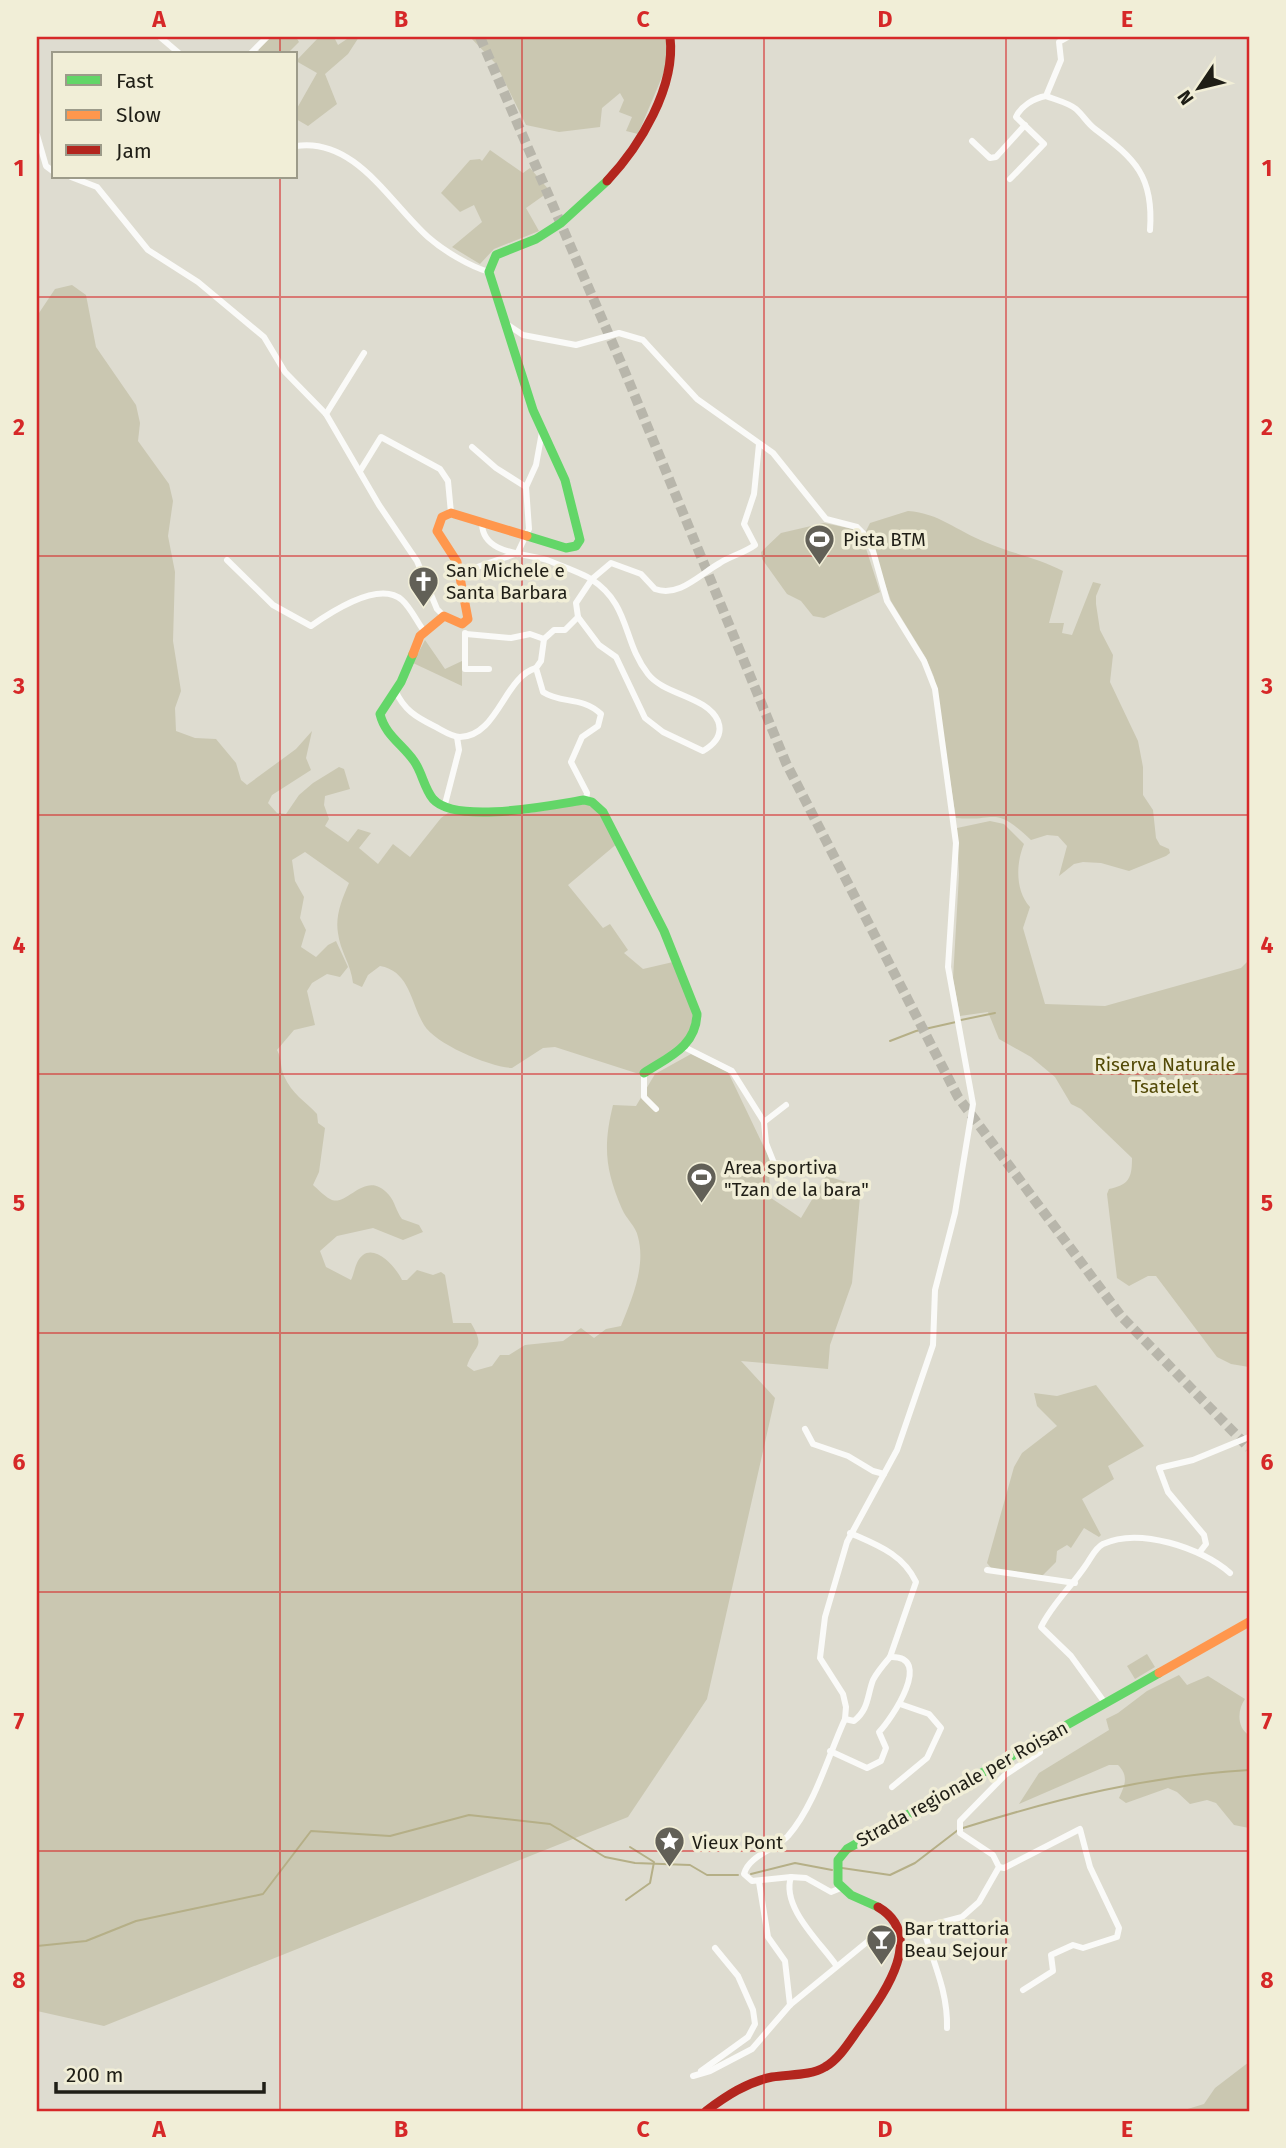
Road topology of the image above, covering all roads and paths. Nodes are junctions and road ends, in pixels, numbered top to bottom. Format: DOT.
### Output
graph roads {
  1 [pos="160,37"];
  2 [pos="267,37"];
  3 [pos="670,37"];
  4 [pos="1068,37"];
  5 [pos="1058,39"];
  6 [pos="178,52"];
  7 [pos="252,52"];
  8 [pos="1046,96"];
  9 [pos="1025,125"];
  10 [pos="37,135"];
  11 [pos="972,141"];
  12 [pos="298,146"];
  13 [pos="52,170"];
  14 [pos="74,178"];
  15 [pos="1010,179"];
  16 [pos="1150,230"];
  17 [pos="489,272"];
  18 [pos="508,325"];
  19 [pos="365,353"];
  20 [pos="326,414"];
  21 [pos="542,432"];
  22 [pos="759,444"];
  23 [pos="472,447"];
  24 [pos="360,471"];
  25 [pos="526,488"];
  26 [pos="451,513"];
  27 [pos="482,524"];
  28 [pos="525,537"];
  29 [pos="517,554"];
  30 [pos="227,560"];
  31 [pos="460,573"];
  32 [pos="592,579"];
  33 [pos="443,616"];
  34 [pos="578,617"];
  35 [pos="462,624"];
  36 [pos="425,631"];
  37 [pos="466,634"];
  38 [pos="544,639"];
  39 [pos="536,668"];
  40 [pos="489,669"];
  41 [pos="396,690"];
  42 [pos="457,737"];
  43 [pos="586,800"];
  44 [pos="444,808"];
  45 [pos="686,1048"];
  46 [pos="644,1073"];
  47 [pos="786,1105"];
  48 [pos="656,1109"];
  49 [pos="764,1122"];
  50 [pos="784,1164"];
  51 [pos="805,1429"];
  52 [pos="1249,1437"];
  53 [pos="884,1474"];
  54 [pos="852,1530"];
  55 [pos="1199,1553"];
  56 [pos="987,1570"];
  57 [pos="1230,1573"];
  58 [pos="1075,1583"];
  59 [pos="1249,1622"];
  60 [pos="890,1657"];
  61 [pos="1105,1703"];
  62 [pos="900,1704"];
  63 [pos="845,1719"];
  64 [pos="1037,1742"];
  65 [pos="830,1751"];
  66 [pos="892,1787"];
  67 [pos="999,1867"];
  68 [pos="791,1877"];
  69 [pos="759,1882"];
  70 [pos="841,1888"];
  71 [pos="923,1928"];
  72 [pos="901,1934"];
  73 [pos="715,1948"];
  74 [pos="836,1965"];
  75 [pos="1023,1990"];
  76 [pos="790,2005"];
  77 [pos="947,2028"];
  78 [pos="706,2111"];
  1 -- 6 [label="street"];
  2 -- 7 [label="street"];
  3 -- 17 [label="street"];
  4 -- 5 [label="street"];
  5 -- 8 [label="street"];
  8 -- 9 [label="street"];
  8 -- 16 [label="street"];
  9 -- 11 [label="street"];
  9 -- 15 [label="street"];
  10 -- 13 [label="street"];
  12 -- 17 [label="street"];
  14 -- 20 [label="street"];
  17 -- 18 [label="street"];
  18 -- 21 [label="street"];
  18 -- 22 [label="street"];
  19 -- 20 [label="street"];
  20 -- 24 [label="street"];
  21 -- 25 [label="street"];
  21 -- 28 [label="street"];
  22 -- 32 [label="street"];
  22 -- 53 [label="street"];
  23 -- 25 [label="street"];
  24 -- 26 [label="street"];
  24 -- 33 [label="street"];
  25 -- 28 [label="street"];
  26 -- 27 [label="street"];
  26 -- 31 [label="street"];
  27 -- 28 [label="street"];
  27 -- 29 [label="street"];
  28 -- 29 [label="street"];
  29 -- 31 [label="street"];
  29 -- 32 [label="street"];
  30 -- 36 [label="street"];
  31 -- 35 [label="street"];
  32 -- 34 [label="street"];
  32 -- 34 [label="street"];
  33 -- 35 [label="street"];
  33 -- 36 [label="street"];
  34 -- 38 [label="street"];
  35 -- 37 [label="street"];
  36 -- 41 [label="street"];
  37 -- 38 [label="street"];
  37 -- 40 [label="street"];
  38 -- 39 [label="street"];
  39 -- 42 [label="street"];
  39 -- 43 [label="street"];
  41 -- 42 [label="street"];
  41 -- 44 [label="street"];
  42 -- 44 [label="street"];
  43 -- 44 [label="street"];
  43 -- 45 [label="street"];
  45 -- 46 [label="street"];
  45 -- 49 [label="street"];
  46 -- 48 [label="street"];
  47 -- 49 [label="street"];
  49 -- 50 [label="street"];
  51 -- 53 [label="street"];
  52 -- 55 [label="street"];
  53 -- 54 [label="street"];
  54 -- 60 [label="street"];
  54 -- 63 [label="street"];
  55 -- 57 [label="street"];
  55 -- 58 [label="street"];
  56 -- 58 [label="street"];
  58 -- 61 [label="street"];
  59 -- 61 [label="street, Strada regionale per Roisan"];
  60 -- 62 [label="street"];
  60 -- 63 [label="street"];
  61 -- 64 [label="street, Strada regionale per Roisan"];
  62 -- 65 [label="street"];
  62 -- 66 [label="street"];
  63 -- 65 [label="street"];
  64 -- 67 [label="street"];
  64 -- 70 [label="street, Strada regionale per Roisan"];
  65 -- 69 [label="street"];
  67 -- 71 [label="street"];
  67 -- 75 [label="street"];
  68 -- 69 [label="street"];
  68 -- 70 [label="street"];
  68 -- 74 [label="street"];
  69 -- 76 [label="street"];
  70 -- 72 [label="street"];
  71 -- 72 [label="street"];
  71 -- 77 [label="street"];
  72 -- 74 [label="street"];
  72 -- 78 [label="street"];
  73 -- 76 [label="street"];
  74 -- 76 [label="street"];
}
